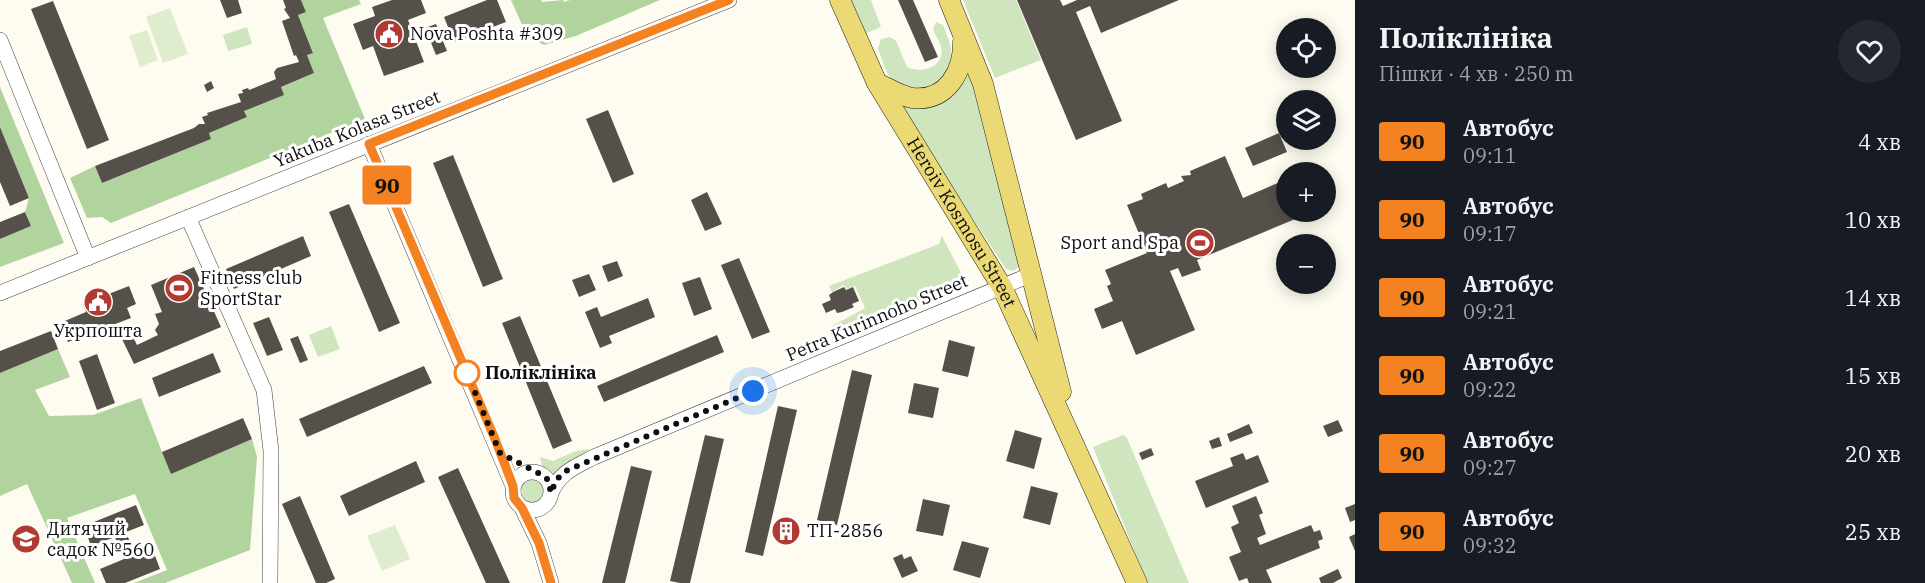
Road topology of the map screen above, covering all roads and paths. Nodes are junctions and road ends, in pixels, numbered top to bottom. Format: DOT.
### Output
graph roads {
  1 [pos="729,0"];
  2 [pos="840,0"];
  3 [pos="949,0"];
  4 [pos="962,32"];
  5 [pos="0,40"];
  6 [pos="878,83"];
  7 [pos="369,144"];
  8 [pos="188,218"];
  9 [pos="88,258"];
  10 [pos="1030,275"];
  11 [pos="1002,287"];
  12 [pos="0,293"];
  13 [pos="1076,446"];
  14 [pos="500,453"];
  15 [pos="532,471"];
  16 [pos="513,486"];
  17 [pos="548,498"];
  18 [pos="522,508"];
  19 [pos="539,543"];
  20 [pos="270,583"];
  21 [pos="551,583"];
  22 [pos="1137,583"];
  1 -- 7 [label="street, Yakuba Kolasa Street"];
  2 -- 6 [label="main road, Heroiv Kosmosu Street"];
  3 -- 4 [label="main road, Heroiv Kosmosu Street"];
  4 -- 6 [label="main road"];
  4 -- 10 [label="main road, Heroiv Kosmosu Street"];
  5 -- 9 [label="street"];
  6 -- 11 [label="main road, Heroiv Kosmosu Street"];
  7 -- 8 [label="street, Yakuba Kolasa Street"];
  7 -- 14 [label="street"];
  8 -- 9 [label="street, Yakuba Kolasa Street"];
  8 -- 20 [label="street"];
  9 -- 12 [label="street, Yakuba Kolasa Street"];
  10 -- 11 [label="street, Petra Kurinnoho Street"];
  10 -- 13 [label="main road, Heroiv Kosmosu Street"];
  11 -- 13 [label="main road, Heroiv Kosmosu Street"];
  11 -- 17 [label="street, Petra Kurinnoho Street"];
  13 -- 22 [label="main road, Heroiv Kosmosu Street"];
  14 -- 15 [label="street"];
  14 -- 16 [label="street"];
  15 -- 16 [label="street"];
  15 -- 17 [label="street"];
  16 -- 18 [label="street"];
  17 -- 18 [label="street"];
  17 -- 19 [label="street"];
  18 -- 19 [label="street"];
  19 -- 21 [label="street"];
}
